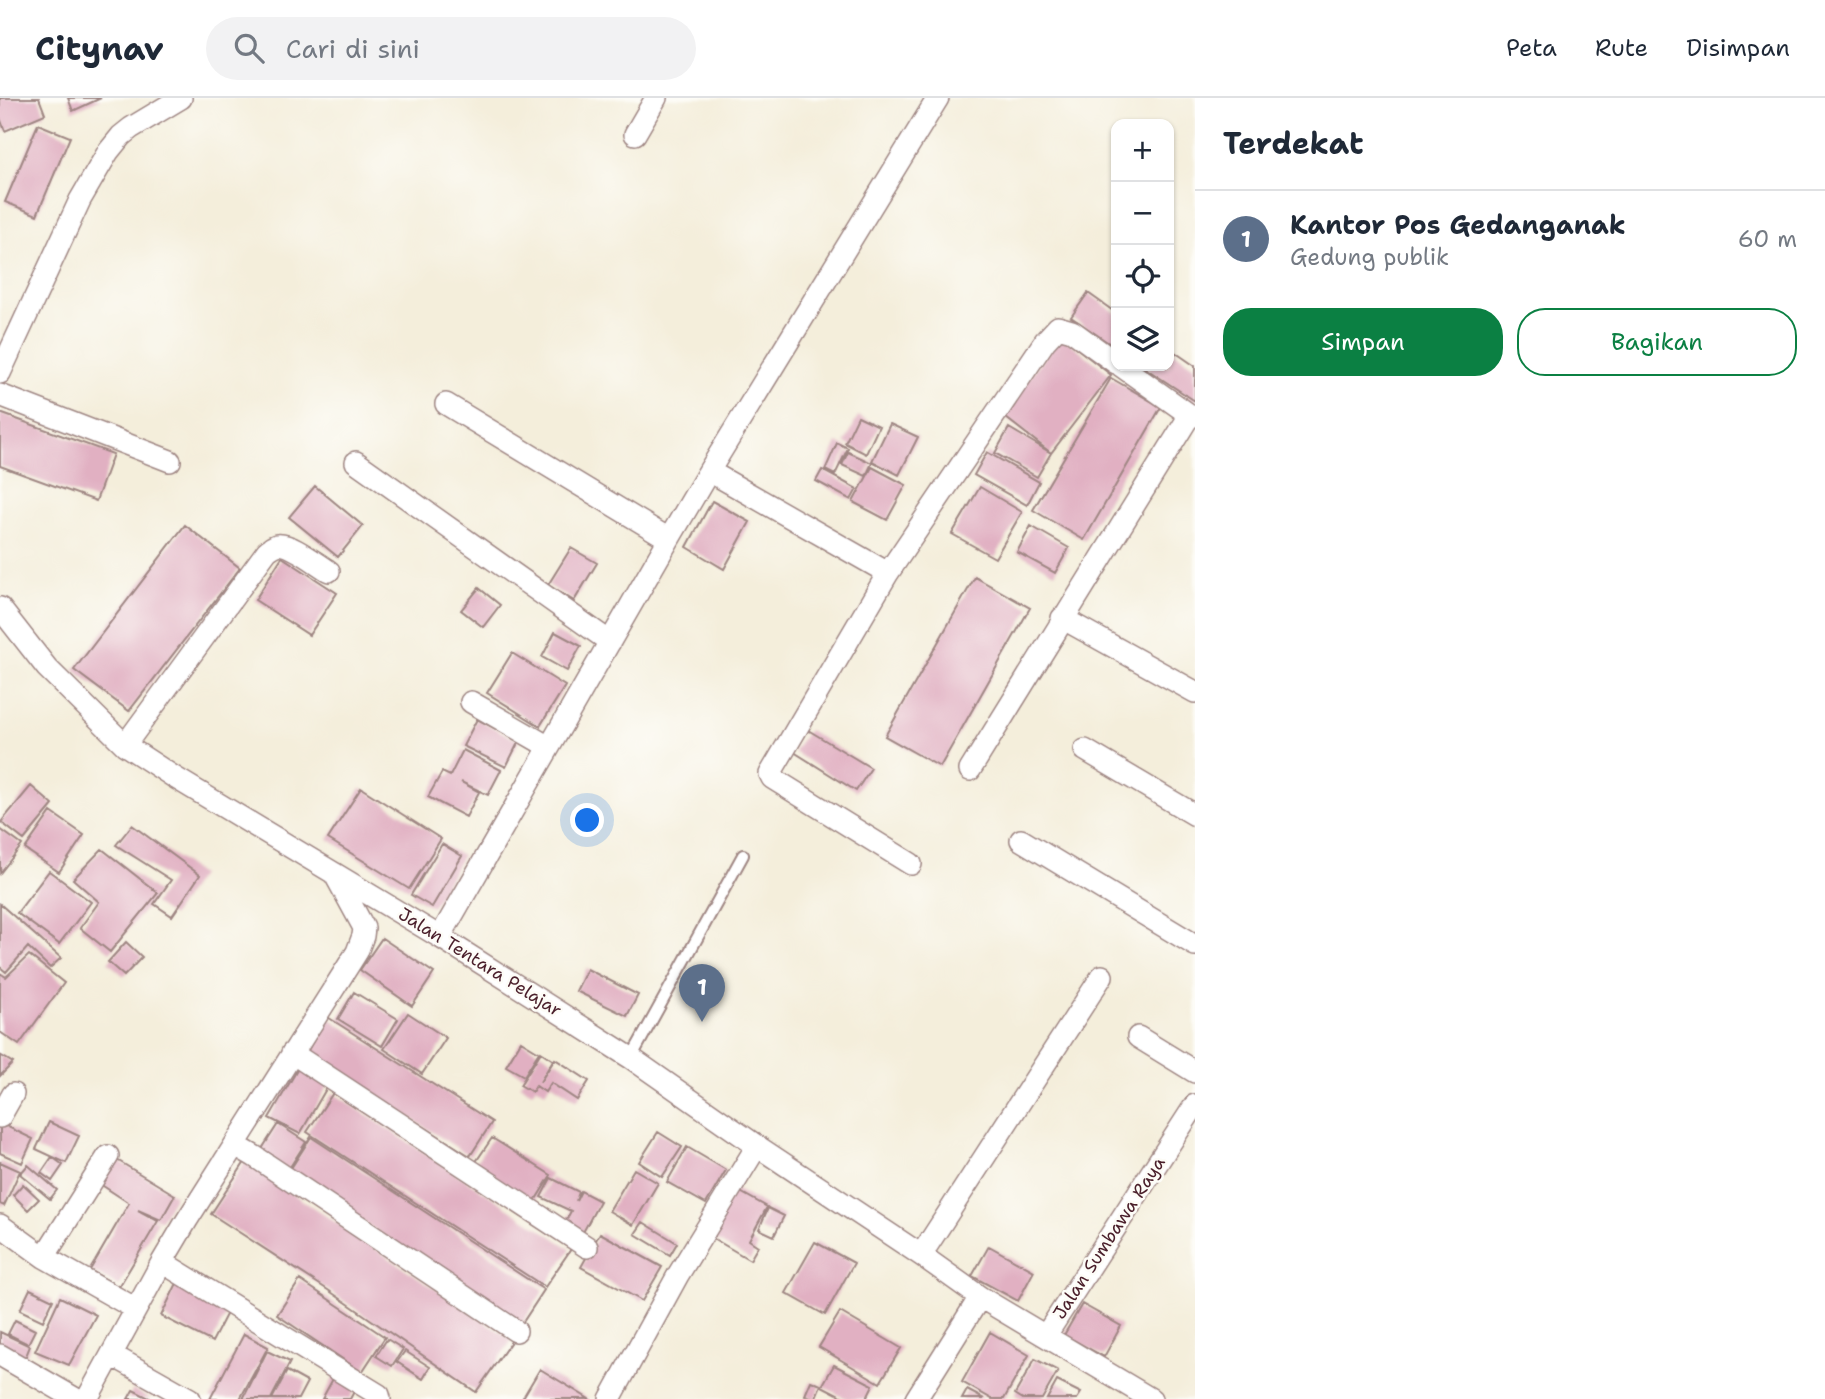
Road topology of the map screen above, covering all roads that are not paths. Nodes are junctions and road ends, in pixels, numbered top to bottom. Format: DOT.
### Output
graph roads {
  1 [pos="181,98"];
  2 [pos="656,98"];
  3 [pos="938,98"];
  4 [pos="635,134"];
  5 [pos="1111,359"];
  6 [pos="1128,371"];
  7 [pos="0,373"];
  8 [pos="0,395"];
  9 [pos="446,404"];
  10 [pos="1192,415"];
  11 [pos="170,461"];
  12 [pos="356,463"];
  13 [pos="709,471"];
  14 [pos="668,538"];
  15 [pos="329,571"];
  16 [pos="887,573"];
  17 [pos="0,608"];
  18 [pos="1062,618"];
  19 [pos="610,642"];
  20 [pos="1195,692"];
  21 [pos="471,702"];
  22 [pos="125,745"];
  23 [pos="549,747"];
  24 [pos="1085,751"];
  25 [pos="970,770"];
  26 [pos="1195,816"];
  27 [pos="1021,840"];
  28 [pos="743,855"];
  29 [pos="911,864"];
  30 [pos="333,871"];
  31 [pos="440,937"];
  32 [pos="1195,945"];
  33 [pos="1102,976"];
  34 [pos="1138,1037"];
  35 [pos="292,1053"];
  36 [pos="631,1058"];
  37 [pos="1195,1072"];
  38 [pos="13,1094"];
  39 [pos="1195,1105"];
  40 [pos="0,1117"];
  41 [pos="235,1145"];
  42 [pos="757,1146"];
  43 [pos="108,1156"];
  44 [pos="0,1225"];
  45 [pos="587,1247"];
  46 [pos="921,1255"];
  47 [pos="44,1257"];
  48 [pos="162,1262"];
  49 [pos="980,1297"];
  50 [pos="136,1309"];
  51 [pos="516,1331"];
  52 [pos="1046,1335"];
  53 [pos="0,1355"];
  54 [pos="111,1355"];
  55 [pos="76,1399"];
  56 [pos="87,1399"];
  57 [pos="190,1399"];
  58 [pos="380,1399"];
  59 [pos="610,1399"];
  60 [pos="916,1399"];
  61 [pos="1151,1399"];
  1 -- 7 [label="street"];
  2 -- 4 [label="street"];
  3 -- 13 [label="street"];
  5 -- 16 [label="street"];
  6 -- 10 [label="street"];
  8 -- 11 [label="street"];
  9 -- 14 [label="street"];
  10 -- 18 [label="street"];
  12 -- 19 [label="street"];
  13 -- 14 [label="street"];
  13 -- 16 [label="street"];
  14 -- 19 [label="street"];
  15 -- 22 [label="street"];
  16 -- 29 [label="street"];
  17 -- 22 [label="street, Jalan Tentara Pelajar"];
  18 -- 20 [label="street"];
  18 -- 25 [label="street"];
  19 -- 23 [label="street"];
  21 -- 23 [label="street"];
  22 -- 30 [label="street, Jalan Tentara Pelajar"];
  23 -- 31 [label="street"];
  24 -- 26 [label="street"];
  27 -- 32 [label="street"];
  28 -- 36 [label="lane"];
  30 -- 31 [label="street, Jalan Tentara Pelajar"];
  30 -- 35 [label="street"];
  31 -- 36 [label="street, Jalan Tentara Pelajar"];
  33 -- 46 [label="street"];
  34 -- 37 [label="street"];
  35 -- 41 [label="street"];
  35 -- 45 [label="street"];
  36 -- 42 [label="street, Jalan Tentara Pelajar"];
  38 -- 40 [label="street"];
  39 -- 52 [label="street, Jalan Sumbawa Raya"];
  41 -- 48 [label="street"];
  41 -- 51 [label="street"];
  42 -- 46 [label="street, Jalan Tentara Pelajar"];
  42 -- 59 [label="street"];
  43 -- 47 [label="street"];
  44 -- 47 [label="street"];
  46 -- 49 [label="street, Jalan Tentara Pelajar"];
  47 -- 50 [label="street"];
  48 -- 50 [label="street"];
  48 -- 58 [label="street"];
  49 -- 52 [label="street, Jalan Tentara Pelajar"];
  49 -- 60 [label="street"];
  50 -- 54 [label="street"];
  52 -- 61 [label="street, Jalan Tentara Pelajar"];
  53 -- 55 [label="street"];
  54 -- 56 [label="street"];
  54 -- 57 [label="street"];
}
